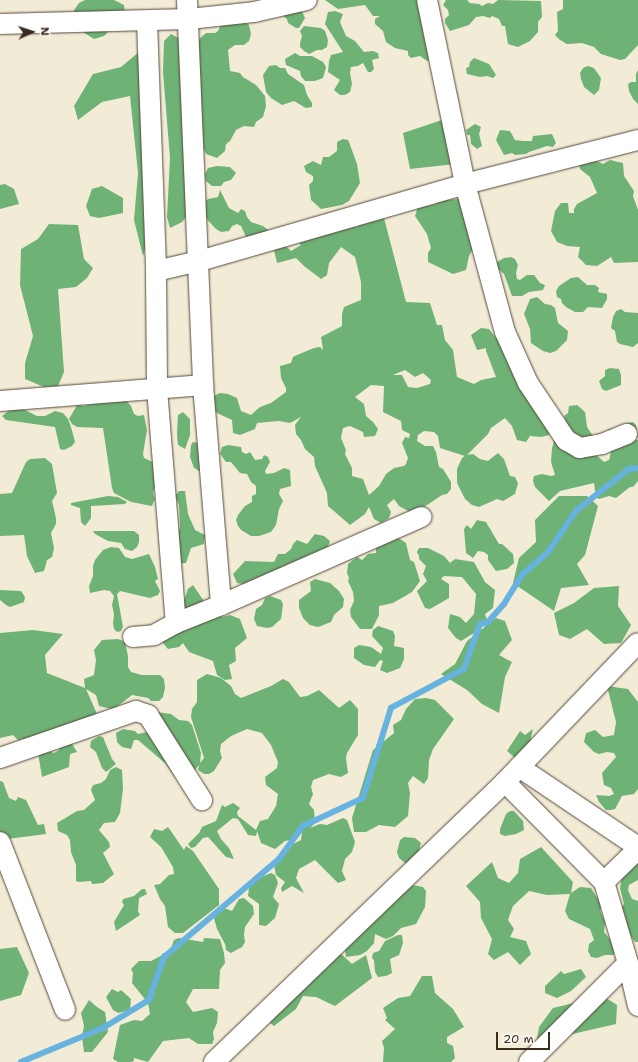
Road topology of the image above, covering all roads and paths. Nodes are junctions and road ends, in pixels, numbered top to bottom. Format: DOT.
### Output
graph roads {
  1 [pos="307,0"];
  2 [pos="427,0"];
  3 [pos="188,10"];
  4 [pos="147,22"];
  5 [pos="0,24"];
  6 [pos="638,140"];
  7 [pos="465,184"];
  8 [pos="199,261"];
  9 [pos="156,271"];
  10 [pos="203,385"];
  11 [pos="157,389"];
  12 [pos="0,401"];
  13 [pos="627,434"];
  14 [pos="421,517"];
  15 [pos="221,605"];
  16 [pos="176,623"];
  17 [pos="133,637"];
  18 [pos="638,644"];
  19 [pos="0,758"];
  20 [pos="520,766"];
  21 [pos="505,782"];
  22 [pos="202,800"];
  23 [pos="0,842"];
  24 [pos="638,848"];
  25 [pos="604,882"];
  26 [pos="628,963"];
  27 [pos="638,1006"];
  28 [pos="65,1010"];
  29 [pos="214,1062"];
  30 [pos="529,1062"];
  1 -- 3 [label="street"];
  2 -- 7 [label="street"];
  3 -- 4 [label="street"];
  3 -- 8 [label="street"];
  4 -- 5 [label="street"];
  4 -- 9 [label="street"];
  6 -- 7 [label="street"];
  7 -- 8 [label="street"];
  7 -- 13 [label="street"];
  8 -- 9 [label="street"];
  8 -- 10 [label="street"];
  9 -- 11 [label="street"];
  10 -- 11 [label="street"];
  10 -- 15 [label="street"];
  11 -- 12 [label="street"];
  11 -- 16 [label="street"];
  14 -- 15 [label="street"];
  15 -- 16 [label="street"];
  16 -- 17 [label="street"];
  18 -- 20 [label="street"];
  19 -- 22 [label="street"];
  20 -- 21 [label="street"];
  20 -- 24 [label="street"];
  21 -- 25 [label="street"];
  21 -- 29 [label="street"];
  23 -- 28 [label="street"];
  24 -- 25 [label="street"];
  25 -- 26 [label="street"];
  26 -- 27 [label="street"];
  26 -- 30 [label="street"];
}
